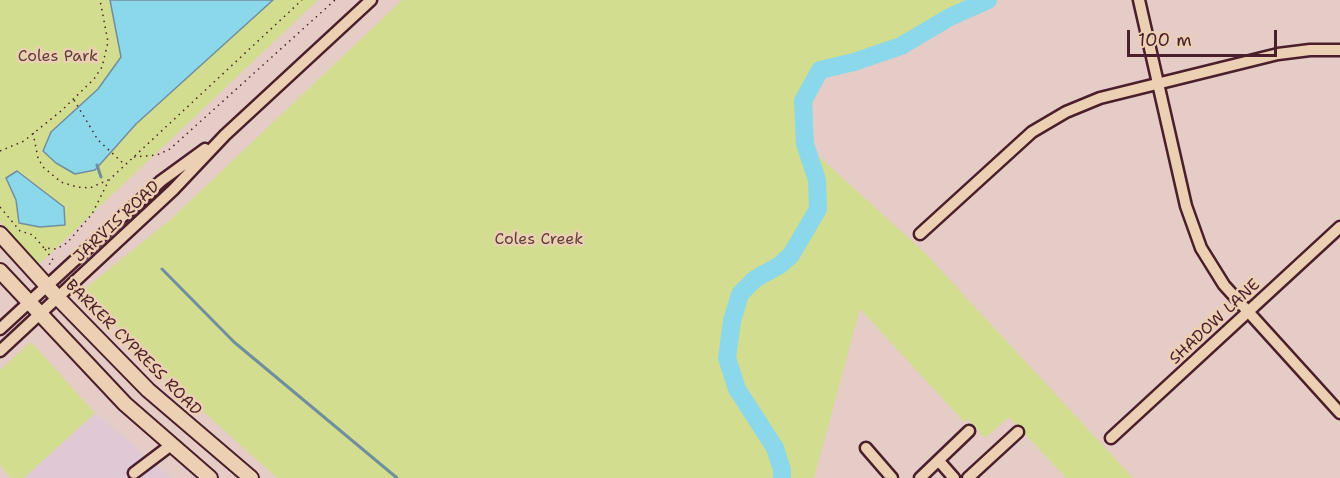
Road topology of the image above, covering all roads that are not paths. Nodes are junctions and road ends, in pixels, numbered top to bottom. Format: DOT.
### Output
graph roads {
  1 [pos="371,0"];
  2 [pos="1139,0"];
  3 [pos="1340,50"];
  4 [pos="1158,84"];
  5 [pos="225,135"];
  6 [pos="1340,227"];
  7 [pos="0,234"];
  8 [pos="920,234"];
  9 [pos="0,271"];
  10 [pos="47,286"];
  11 [pos="58,298"];
  12 [pos="28,303"];
  13 [pos="1247,312"];
  14 [pos="40,315"];
  15 [pos="0,329"];
  16 [pos="0,351"];
  17 [pos="1340,413"];
  18 [pos="188,425"];
  19 [pos="969,431"];
  20 [pos="1018,432"];
  21 [pos="1111,438"];
  22 [pos="171,445"];
  23 [pos="866,448"];
  24 [pos="939,461"];
  25 [pos="134,473"];
  26 [pos="210,478"];
  27 [pos="251,478"];
  28 [pos="892,478"];
  29 [pos="920,478"];
  30 [pos="954,478"];
  31 [pos="968,478"];
  1 -- 5 [label="street, JARVIS ROAD"];
  2 -- 4 [label="street"];
  3 -- 4 [label="street"];
  4 -- 8 [label="street"];
  4 -- 13 [label="street"];
  5 -- 10 [label="street, JARVIS ROAD"];
  5 -- 11 [label="street, JARVIS ROAD"];
  6 -- 13 [label="street, SHADOW LANE"];
  7 -- 10 [label="main road, BARKER CYPRESS ROAD"];
  9 -- 12 [label="main road"];
  10 -- 11 [label="main road, BARKER CYPRESS ROAD"];
  10 -- 12 [label="street, JARVIS ROAD"];
  11 -- 14 [label="street, JARVIS ROAD"];
  11 -- 18 [label="main road, BARKER CYPRESS ROAD"];
  12 -- 14 [label="main road"];
  12 -- 15 [label="street, JARVIS ROAD"];
  13 -- 17 [label="street"];
  13 -- 21 [label="street, SHADOW LANE"];
  14 -- 16 [label="street, JARVIS ROAD"];
  14 -- 22 [label="main road"];
  18 -- 22 [label="main road"];
  18 -- 27 [label="main road, BARKER CYPRESS ROAD"];
  19 -- 24 [label="street"];
  20 -- 31 [label="street"];
  22 -- 25 [label="street"];
  22 -- 26 [label="main road"];
  23 -- 28 [label="street"];
  24 -- 29 [label="street"];
  24 -- 30 [label="street"];
}
